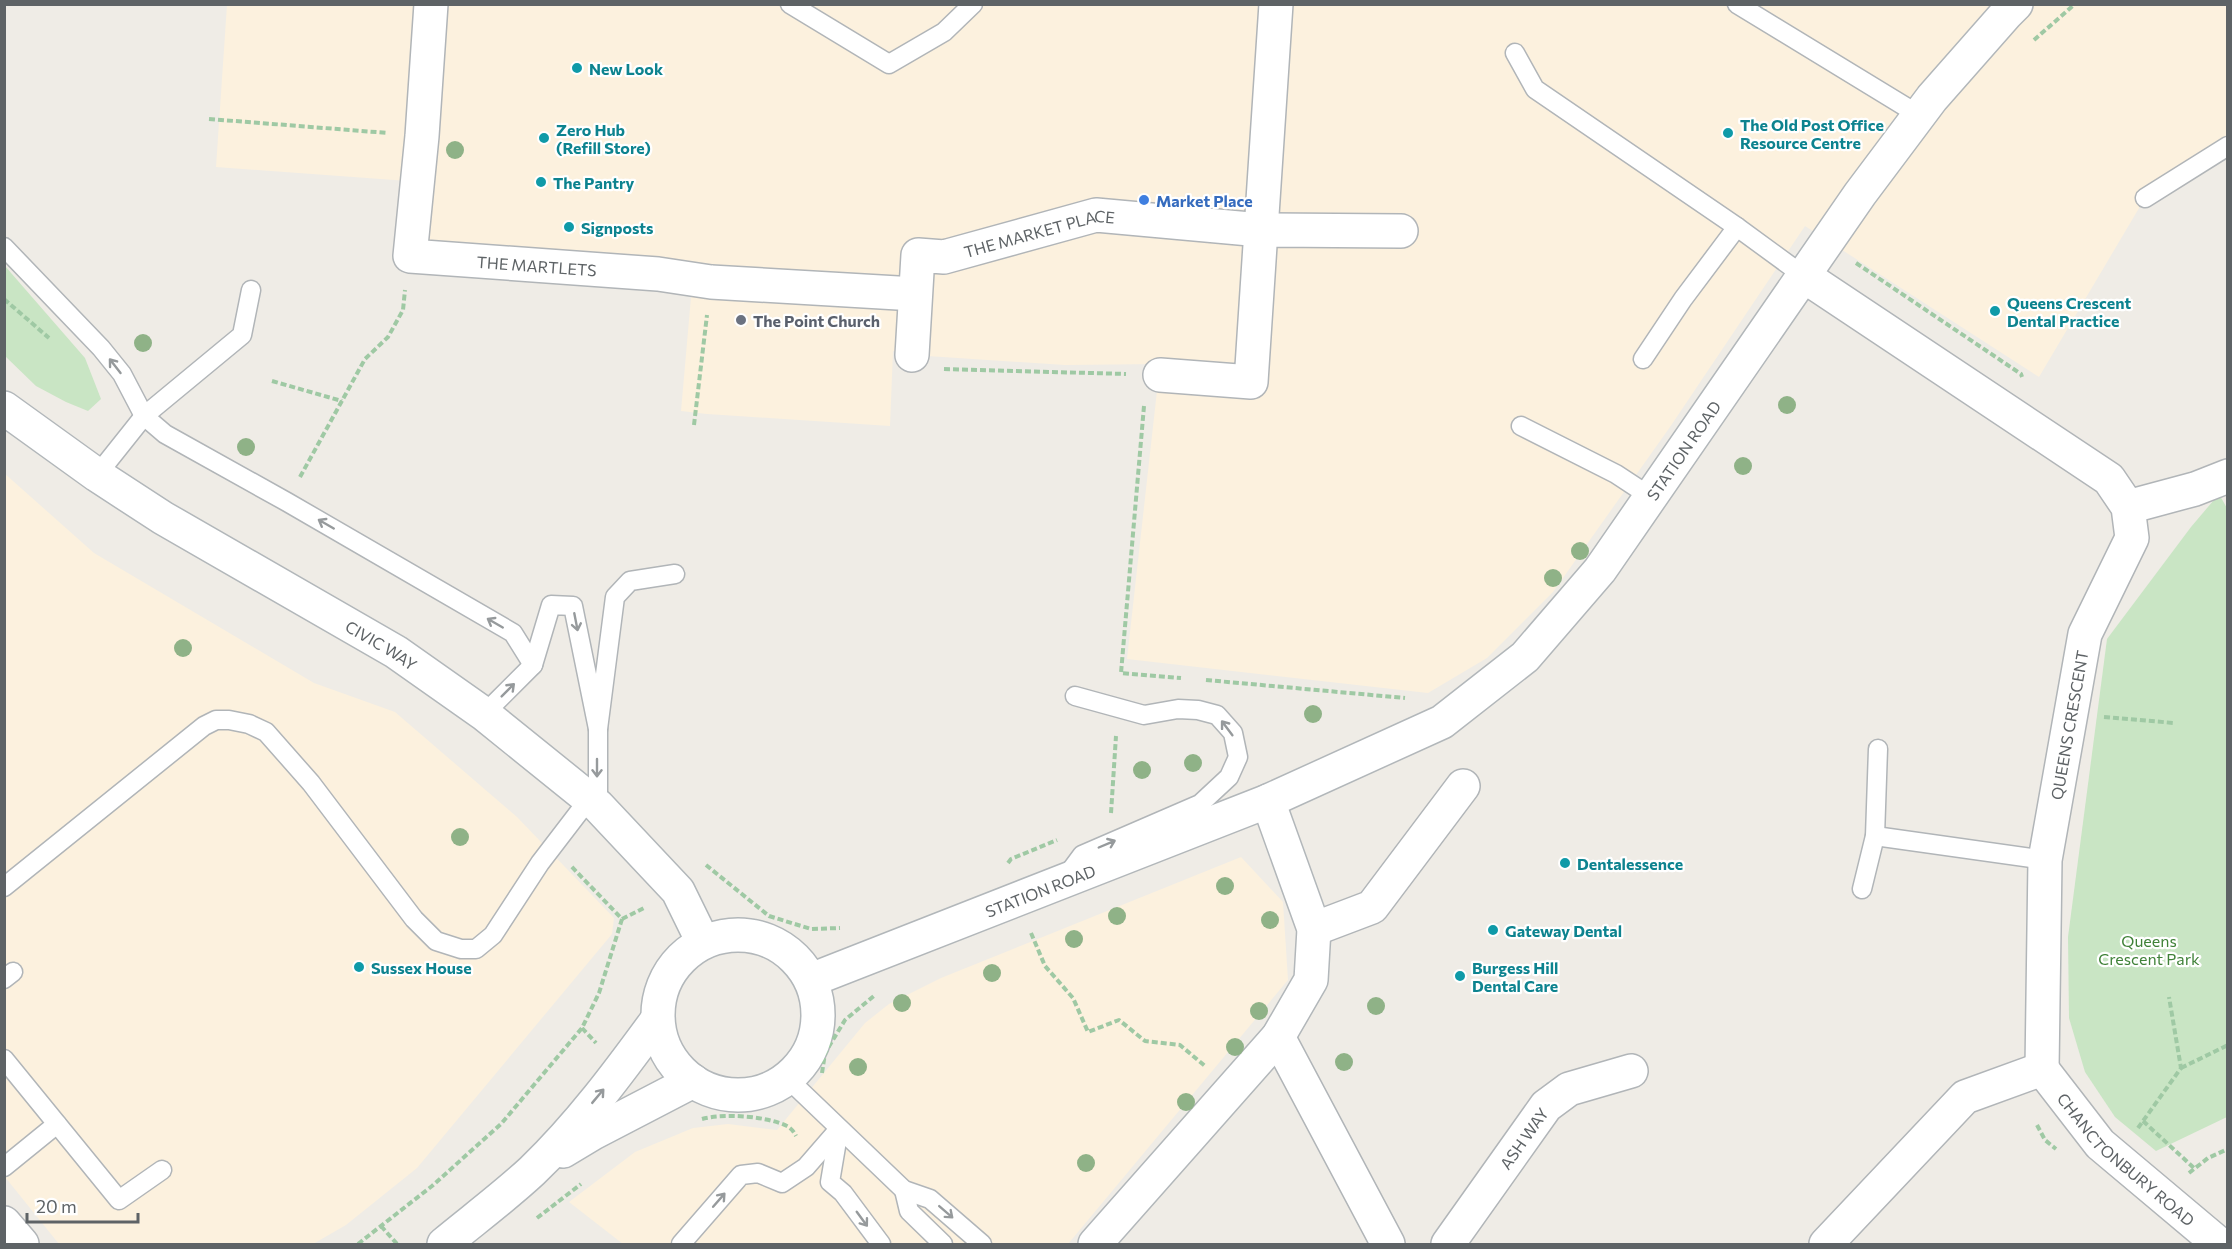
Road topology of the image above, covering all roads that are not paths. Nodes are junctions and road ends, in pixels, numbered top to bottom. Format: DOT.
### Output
graph roads {
  1 [pos="431,4"];
  2 [pos="790,4"];
  3 [pos="973,4"];
  4 [pos="1276,4"];
  5 [pos="1737,4"];
  6 [pos="2016,4"];
  7 [pos="1515,53"];
  8 [pos="1919,116"];
  9 [pos="2228,146"];
  10 [pos="2145,198"];
  11 [pos="1737,227"];
  12 [pos="1261,230"];
  13 [pos="1401,231"];
  14 [pos="4,246"];
  15 [pos="1804,276"];
  16 [pos="250,290"];
  17 [pos="915,294"];
  18 [pos="912,355"];
  19 [pos="1642,359"];
  20 [pos="1153,375"];
  21 [pos="4,408"];
  22 [pos="144,416"];
  23 [pos="1521,426"];
  24 [pos="97,475"];
  25 [pos="2228,476"];
  26 [pos="1650,496"];
  27 [pos="2128,507"];
  28 [pos="675,574"];
  29 [pos="532,665"];
  30 [pos="1075,696"];
  31 [pos="484,714"];
  32 [pos="597,729"];
  33 [pos="1878,749"];
  34 [pos="1463,786"];
  35 [pos="1268,801"];
  36 [pos="593,803"];
  37 [pos="1875,836"];
  38 [pos="2045,860"];
  39 [pos="1063,880"];
  40 [pos="4,888"];
  41 [pos="1862,888"];
  42 [pos="1314,929"];
  43 [pos="703,942"];
  44 [pos="811,980"];
  45 [pos="657,1020"];
  46 [pos="1278,1037"];
  47 [pos="4,1059"];
  48 [pos="2042,1069"];
  49 [pos="1631,1071"];
  50 [pos="787,1078"];
  51 [pos="693,1081"];
  52 [pos="57,1124"];
  53 [pos="839,1129"];
  54 [pos="4,1167"];
  55 [pos="162,1170"];
  56 [pos="531,1171"];
  57 [pos="903,1190"];
  58 [pos="4,1223"];
  59 [pos="21,1245"];
  60 [pos="444,1245"];
  61 [pos="681,1245"];
  62 [pos="881,1245"];
  63 [pos="943,1245"];
  64 [pos="982,1245"];
  65 [pos="1095,1245"];
  66 [pos="1388,1245"];
  67 [pos="1448,1245"];
  68 [pos="1826,1245"];
  69 [pos="2219,1245"];
  1 -- 17 [label="street, THE MARTLETS"];
  2 -- 3 [label="lane"];
  4 -- 12 [label="street"];
  5 -- 8 [label="lane"];
  6 -- 8 [label="street, STATION ROAD"];
  7 -- 11 [label="lane"];
  8 -- 15 [label="street, STATION ROAD"];
  9 -- 10 [label="lane"];
  11 -- 15 [label="lane"];
  11 -- 19 [label="lane"];
  12 -- 13 [label="street"];
  12 -- 17 [label="street, THE MARKET PLACE"];
  12 -- 20 [label="street"];
  22 -- 14 [label="lane, one-way"];
  15 -- 26 [label="street, STATION ROAD"];
  15 -- 27 [label="street, QUEENS CRESCENT"];
  16 -- 22 [label="lane"];
  17 -- 18 [label="street, THE MARKET PLACE"];
  21 -- 24 [label="street, CIVIC WAY"];
  22 -- 24 [label="lane"];
  29 -- 22 [label="lane, one-way"];
  23 -- 26 [label="lane"];
  24 -- 31 [label="street, CIVIC WAY"];
  25 -- 27 [label="street"];
  26 -- 35 [label="street, STATION ROAD"];
  27 -- 38 [label="street, QUEENS CRESCENT"];
  28 -- 32 [label="lane"];
  31 -- 29 [label="lane, one-way"];
  29 -- 32 [label="lane, one-way"];
  39 -- 30 [label="lane, one-way"];
  31 -- 36 [label="street, CIVIC WAY"];
  32 -- 36 [label="lane, one-way"];
  33 -- 37 [label="lane"];
  34 -- 42 [label="street"];
  35 -- 39 [label="street, STATION ROAD"];
  35 -- 42 [label="street"];
  36 -- 40 [label="lane"];
  36 -- 43 [label="street, CIVIC WAY"];
  37 -- 38 [label="lane"];
  37 -- 41 [label="lane"];
  38 -- 48 [label="street, QUEENS CRESCENT"];
  39 -- 44 [label="street, STATION ROAD"];
  42 -- 46 [label="street"];
  43 -- 44 [label="street"];
  43 -- 45 [label="street"];
  44 -- 50 [label="street"];
  45 -- 51 [label="street"];
  56 -- 45 [label="street, one-way"];
  46 -- 65 [label="street"];
  46 -- 66 [label="street"];
  47 -- 52 [label="lane"];
  48 -- 68 [label="street"];
  48 -- 69 [label="street, CHANCTONBURY ROAD"];
  49 -- 67 [label="street, ASH WAY"];
  50 -- 51 [label="street"];
  50 -- 53 [label="lane"];
  51 -- 56 [label="street"];
  52 -- 54 [label="lane"];
  52 -- 55 [label="lane"];
  53 -- 57 [label="lane"];
  61 -- 53 [label="lane, one-way"];
  53 -- 62 [label="lane, one-way"];
  56 -- 60 [label="street"];
  57 -- 63 [label="lane"];
  57 -- 64 [label="lane, one-way"];
  58 -- 59 [label="street"];
}
